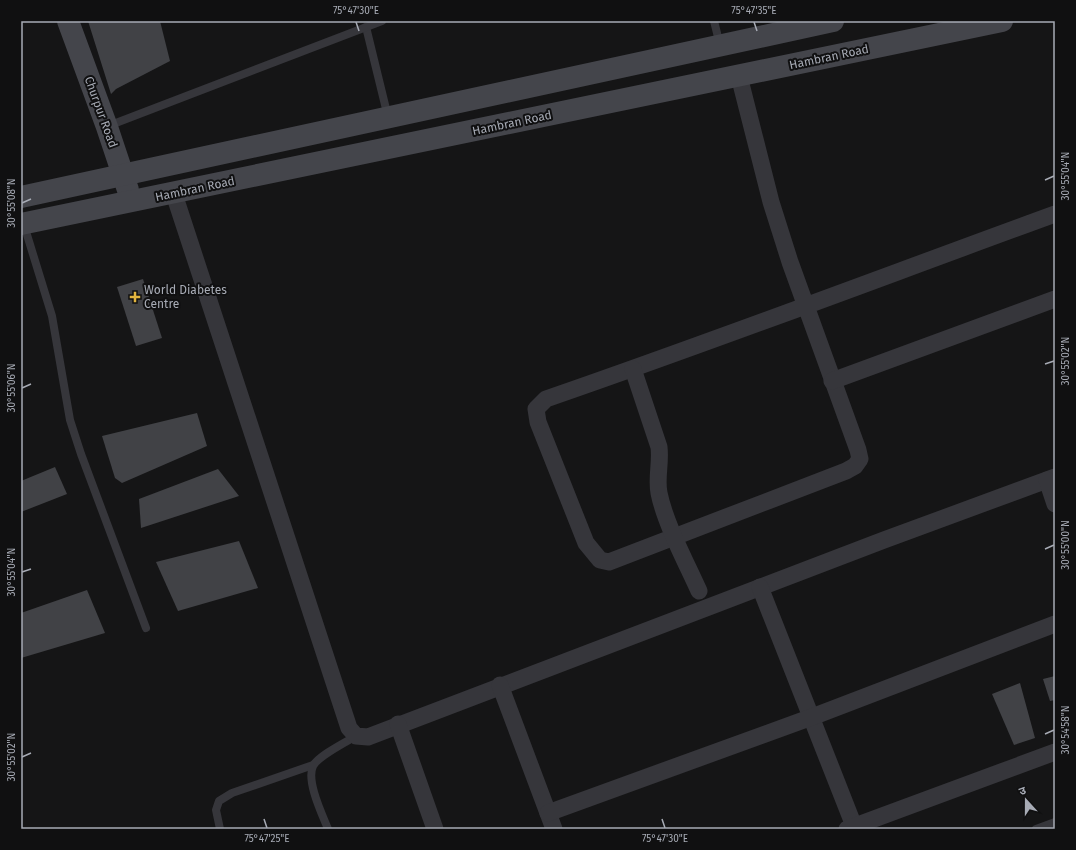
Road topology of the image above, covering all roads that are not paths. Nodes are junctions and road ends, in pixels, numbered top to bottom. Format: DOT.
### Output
graph roads {
  1 [pos="68,21"];
  2 [pos="382,21"];
  3 [pos="714,21"];
  4 [pos="833,21"];
  5 [pos="1002,21"];
  6 [pos="366,27"];
  7 [pos="720,45"];
  8 [pos="739,76"];
  9 [pos="388,118"];
  10 [pos="107,127"];
  11 [pos="123,176"];
  12 [pos="174,194"];
  13 [pos="21,197"];
  14 [pos="132,202"];
  15 [pos="1055,214"];
  16 [pos="22,224"];
  17 [pos="1055,299"];
  18 [pos="804,306"];
  19 [pos="633,369"];
  20 [pos="832,381"];
  21 [pos="1051,479"];
  22 [pos="1055,504"];
  23 [pos="675,537"];
  24 [pos="760,586"];
  25 [pos="699,591"];
  26 [pos="1055,624"];
  27 [pos="146,628"];
  28 [pos="500,685"];
  29 [pos="812,717"];
  30 [pos="398,724"];
  31 [pos="356,736"];
  32 [pos="1055,752"];
  33 [pos="313,766"];
  34 [pos="551,821"];
  35 [pos="1055,822"];
  36 [pos="851,828"];
  37 [pos="220,829"];
  38 [pos="328,829"];
  39 [pos="435,829"];
  40 [pos="1036,829"];
  1 -- 10 [label="main road, Churpur Road"];
  2 -- 6 [label="lane"];
  3 -- 7 [label="lane"];
  4 -- 7 [label="main road"];
  5 -- 8 [label="main road, Hambran Road"];
  6 -- 9 [label="lane"];
  6 -- 10 [label="lane"];
  7 -- 9 [label="main road"];
  8 -- 12 [label="main road, Hambran Road"];
  8 -- 18 [label="street"];
  9 -- 11 [label="main road"];
  10 -- 11 [label="main road, Churpur Road"];
  11 -- 13 [label="main road"];
  11 -- 14 [label="main road, Churpur Road"];
  12 -- 14 [label="main road, Hambran Road"];
  12 -- 31 [label="street"];
  14 -- 16 [label="main road, Hambran Road"];
  15 -- 18 [label="street"];
  16 -- 27 [label="lane"];
  17 -- 20 [label="street"];
  18 -- 19 [label="street"];
  18 -- 20 [label="street"];
  19 -- 23 [label="street"];
  19 -- 23 [label="street"];
  20 -- 23 [label="street"];
  21 -- 22 [label="street"];
  21 -- 24 [label="street"];
  23 -- 25 [label="street"];
  24 -- 28 [label="street"];
  24 -- 29 [label="street"];
  26 -- 29 [label="street"];
  28 -- 30 [label="street"];
  28 -- 34 [label="street"];
  29 -- 34 [label="street"];
  29 -- 36 [label="street"];
  30 -- 31 [label="street"];
  30 -- 39 [label="street"];
  31 -- 33 [label="lane"];
  32 -- 36 [label="street"];
  33 -- 37 [label="lane"];
  33 -- 38 [label="lane"];
  35 -- 40 [label="lane"];
}
